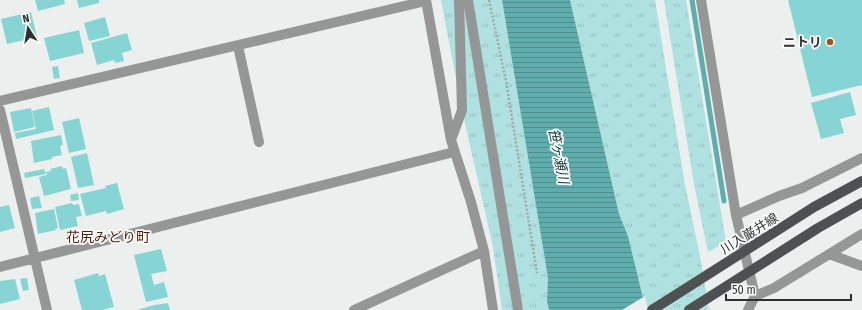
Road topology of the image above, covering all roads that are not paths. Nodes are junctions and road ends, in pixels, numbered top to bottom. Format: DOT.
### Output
graph roads {
  1 [pos="459,0"];
  2 [pos="468,0"];
  3 [pos="701,0"];
  4 [pos="426,1"];
  5 [pos="238,46"];
  6 [pos="0,101"];
  7 [pos="0,110"];
  8 [pos="451,140"];
  9 [pos="259,142"];
  10 [pos="454,152"];
  11 [pos="862,158"];
  12 [pos="862,181"];
  13 [pos="862,203"];
  14 [pos="736,215"];
  15 [pos="862,234"];
  16 [pos="484,251"];
  17 [pos="829,254"];
  18 [pos="35,259"];
  19 [pos="862,266"];
  20 [pos="0,267"];
  21 [pos="755,296"];
  22 [pos="47,310"];
  23 [pos="354,310"];
  24 [pos="493,310"];
  25 [pos="518,310"];
  26 [pos="652,310"];
  27 [pos="689,310"];
  28 [pos="748,310"];
  1 -- 8 [label="street"];
  2 -- 25 [label="street"];
  3 -- 14 [label="street"];
  4 -- 5 [label="street"];
  4 -- 8 [label="street"];
  5 -- 6 [label="street"];
  5 -- 9 [label="street"];
  7 -- 18 [label="street"];
  8 -- 10 [label="street"];
  10 -- 16 [label="street"];
  10 -- 18 [label="street"];
  11 -- 14 [label="street"];
  12 -- 26 [label="main road, 川入巌井線, bridge"];
  13 -- 27 [label="main road, bridge"];
  14 -- 21 [label="street"];
  15 -- 17 [label="street"];
  16 -- 23 [label="street"];
  16 -- 24 [label="street"];
  17 -- 19 [label="street"];
  17 -- 21 [label="street"];
  18 -- 20 [label="street"];
  18 -- 22 [label="street"];
  21 -- 28 [label="street"];
}
